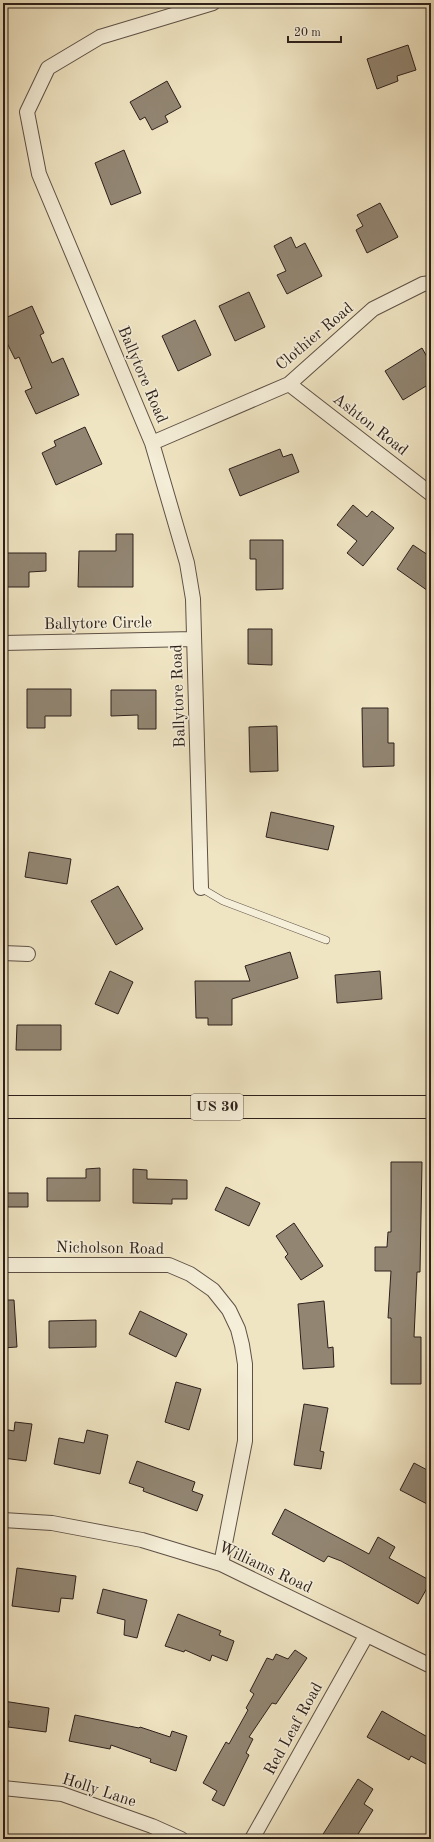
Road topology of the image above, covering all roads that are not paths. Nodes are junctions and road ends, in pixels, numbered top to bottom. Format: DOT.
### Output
graph roads {
  1 [pos="213,3"];
  2 [pos="431,283"];
  3 [pos="289,384"];
  4 [pos="152,443"];
  5 [pos="431,494"];
  6 [pos="194,639"];
  7 [pos="3,643"];
  8 [pos="201,888"];
  9 [pos="326,940"];
  10 [pos="3,953"];
  11 [pos="28,954"];
  12 [pos="3,1106"];
  13 [pos="431,1108"];
  14 [pos="3,1265"];
  15 [pos="3,1520"];
  16 [pos="221,1564"];
  17 [pos="366,1636"];
  18 [pos="431,1666"];
  19 [pos="3,1788"];
  20 [pos="181,1839"];
  21 [pos="252,1839"];
  1 -- 4 [label="street, Ballytore Road"];
  2 -- 3 [label="street, Clothier Road"];
  3 -- 4 [label="street, Clothier Road"];
  3 -- 5 [label="street, Ashton Road"];
  4 -- 6 [label="street, Ballytore Road"];
  6 -- 7 [label="street, Ballytore Circle"];
  6 -- 8 [label="street, Ballytore Road"];
  8 -- 9 [label="lane"];
  10 -- 11 [label="street"];
  12 -- 13 [label="highway, US 30"];
  14 -- 16 [label="street, Nicholson Road"];
  15 -- 16 [label="street, Williams Road"];
  16 -- 17 [label="street, Williams Road"];
  17 -- 18 [label="street, Williams Road"];
  17 -- 21 [label="street, Red Leaf Road"];
  19 -- 20 [label="street, Holly Lane"];
}
